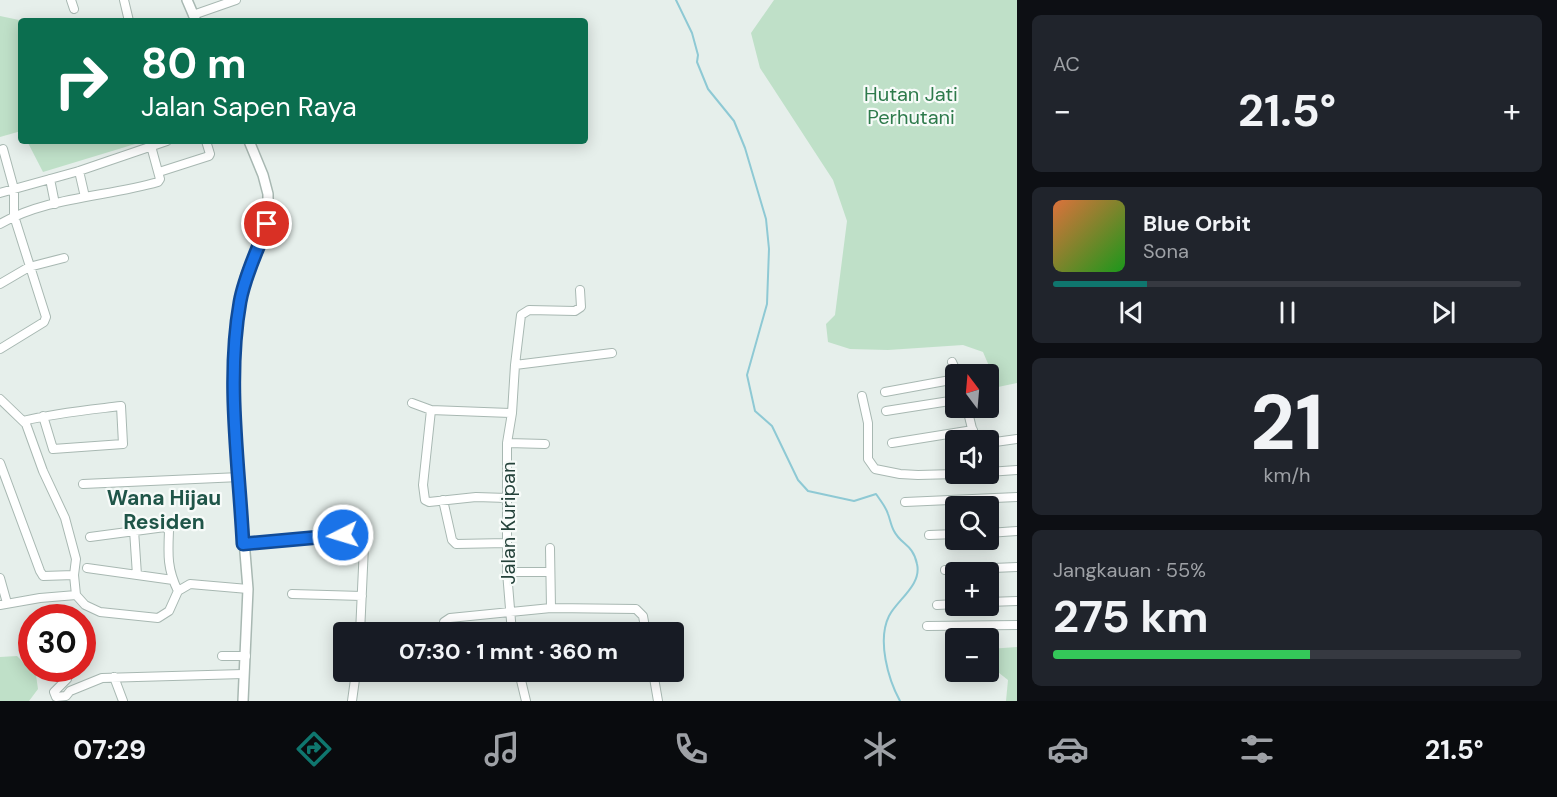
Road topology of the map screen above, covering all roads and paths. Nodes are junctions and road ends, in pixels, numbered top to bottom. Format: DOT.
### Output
graph roads {
  1 [pos="71,0"];
  2 [pos="124,0"];
  3 [pos="187,0"];
  4 [pos="236,0"];
  5 [pos="74,9"];
  6 [pos="128,18"];
  7 [pos="195,18"];
  8 [pos="197,18"];
  9 [pos="157,144"];
  10 [pos="207,144"];
  11 [pos="250,144"];
  12 [pos="151,146"];
  13 [pos="3,149"];
  14 [pos="79,171"];
  15 [pos="159,171"];
  16 [pos="50,179"];
  17 [pos="14,189"];
  18 [pos="0,193"];
  19 [pos="86,197"];
  20 [pos="55,204"];
  21 [pos="14,216"];
  22 [pos="0,224"];
  23 [pos="64,258"];
  24 [pos="29,267"];
  25 [pos="0,284"];
  26 [pos="580,290"];
  27 [pos="0,349"];
  28 [pos="612,353"];
  29 [pos="515,365"];
  30 [pos="945,381"];
  31 [pos="885,392"];
  32 [pos="862,396"];
  33 [pos="0,399"];
  34 [pos="945,402"];
  35 [pos="412,403"];
  36 [pos="430,411"];
  37 [pos="886,411"];
  38 [pos="512,413"];
  39 [pos="43,416"];
  40 [pos="970,418"];
  41 [pos="24,422"];
  42 [pos="973,430"];
  43 [pos="945,434"];
  44 [pos="1017,439"];
  45 [pos="999,441"];
  46 [pos="507,443"];
  47 [pos="892,443"];
  48 [pos="545,444"];
  49 [pos="0,463"];
  50 [pos="1017,470"];
  51 [pos="999,471"];
  52 [pos="945,475"];
  53 [pos="240,477"];
  54 [pos="83,484"];
  55 [pos="1017,497"];
  56 [pos="507,498"];
  57 [pos="443,500"];
  58 [pos="905,502"];
  59 [pos="134,530"];
  60 [pos="1017,531"];
  61 [pos="999,532"];
  62 [pos="945,534"];
  63 [pos="343,535"];
  64 [pos="928,535"];
  65 [pos="90,537"];
  66 [pos="507,543"];
  67 [pos="243,544"];
  68 [pos="364,546"];
  69 [pos="549,548"];
  70 [pos="1017,567"];
  71 [pos="87,568"];
  72 [pos="999,568"];
  73 [pos="507,572"];
  74 [pos="549,572"];
  75 [pos="136,575"];
  76 [pos="74,576"];
  77 [pos="0,578"];
  78 [pos="173,580"];
  79 [pos="248,589"];
  80 [pos="178,591"];
  81 [pos="292,594"];
  82 [pos="76,596"];
  83 [pos="362,596"];
  84 [pos="1017,601"];
  85 [pos="999,602"];
  86 [pos="4,604"];
  87 [pos="937,605"];
  88 [pos="945,605"];
  89 [pos="551,608"];
  90 [pos="509,612"];
  91 [pos="361,622"];
  92 [pos="444,622"];
  93 [pos="510,622"];
  94 [pos="644,622"];
  95 [pos="1017,625"];
  96 [pos="927,626"];
  97 [pos="222,656"];
  98 [pos="246,656"];
  99 [pos="243,674"];
  100 [pos="114,677"];
  101 [pos="96,680"];
  102 [pos="64,682"];
  103 [pos="92,682"];
  104 [pos="355,682"];
  105 [pos="521,682"];
  106 [pos="655,682"];
  107 [pos="658,700"];
  108 [pos="123,701"];
  109 [pos="243,701"];
  110 [pos="352,701"];
  111 [pos="526,701"];
  112 [pos="646,701"];
  1 -- 5 [label="street"];
  2 -- 6 [label="street"];
  3 -- 7 [label="street"];
  4 -- 8 [label="street"];
  9 -- 12 [label="street"];
  10 -- 15 [label="street"];
  11 -- 53 [label="street"];
  12 -- 14 [label="street"];
  12 -- 15 [label="street"];
  13 -- 17 [label="street"];
  14 -- 16 [label="street"];
  14 -- 19 [label="street"];
  15 -- 19 [label="street"];
  16 -- 17 [label="street"];
  16 -- 20 [label="street"];
  17 -- 18 [label="street"];
  17 -- 21 [label="street"];
  19 -- 20 [label="street"];
  20 -- 21 [label="street"];
  21 -- 22 [label="street"];
  21 -- 24 [label="street"];
  23 -- 24 [label="street"];
  24 -- 25 [label="street"];
  24 -- 27 [label="street"];
  26 -- 29 [label="street, Jalan Kuripan"];
  28 -- 29 [label="street"];
  29 -- 38 [label="street, Jalan Kuripan"];
  30 -- 31 [label="street"];
  32 -- 52 [label="street"];
  33 -- 41 [label="street"];
  34 -- 37 [label="street"];
  35 -- 36 [label="street"];
  36 -- 38 [label="street"];
  36 -- 57 [label="street"];
  38 -- 46 [label="street, Jalan Kuripan"];
  39 -- 39 [label="street"];
  39 -- 41 [label="street"];
  40 -- 42 [label="street"];
  41 -- 76 [label="street"];
  43 -- 47 [label="street"];
  44 -- 45 [label="street"];
  46 -- 48 [label="street"];
  46 -- 56 [label="street, Jalan Kuripan"];
  49 -- 76 [label="street"];
  50 -- 51 [label="street"];
  53 -- 54 [label="street"];
  53 -- 67 [label="street"];
  55 -- 58 [label="street"];
  56 -- 57 [label="street"];
  56 -- 66 [label="street, Jalan Kuripan"];
  57 -- 66 [label="street"];
  59 -- 65 [label="street"];
  59 -- 75 [label="street"];
  59 -- 78 [label="street"];
  60 -- 61 [label="street"];
  62 -- 64 [label="street"];
  63 -- 67 [label="street"];
  66 -- 73 [label="street, Jalan Kuripan"];
  67 -- 79 [label="street"];
  68 -- 83 [label="street"];
  69 -- 74 [label="street, Jalan Kuripan"];
  70 -- 72 [label="street"];
  71 -- 75 [label="street"];
  73 -- 74 [label="street"];
  73 -- 90 [label="street, Jalan Kuripan"];
  74 -- 89 [label="street, Jalan Kuripan"];
  75 -- 78 [label="street"];
  76 -- 82 [label="street"];
  77 -- 86 [label="street"];
  78 -- 80 [label="street"];
  79 -- 80 [label="street"];
  79 -- 98 [label="street"];
  80 -- 82 [label="street"];
  81 -- 83 [label="street"];
  82 -- 86 [label="street"];
  83 -- 91 [label="street"];
  84 -- 85 [label="street"];
  87 -- 88 [label="street"];
  89 -- 90 [label="street"];
  89 -- 94 [label="street"];
  90 -- 92 [label="street"];
  90 -- 93 [label="street, Jalan Kuripan"];
  95 -- 96 [label="street"];
  97 -- 98 [label="street"];
  98 -- 99 [label="street"];
  99 -- 100 [label="street"];
  99 -- 109 [label="street"];
  100 -- 101 [label="street"];
  100 -- 108 [label="street"];
  102 -- 103 [label="street"];
  104 -- 110 [label="street"];
  105 -- 111 [label="street"];
  106 -- 107 [label="street"];
  107 -- 112 [label="street"];
}
